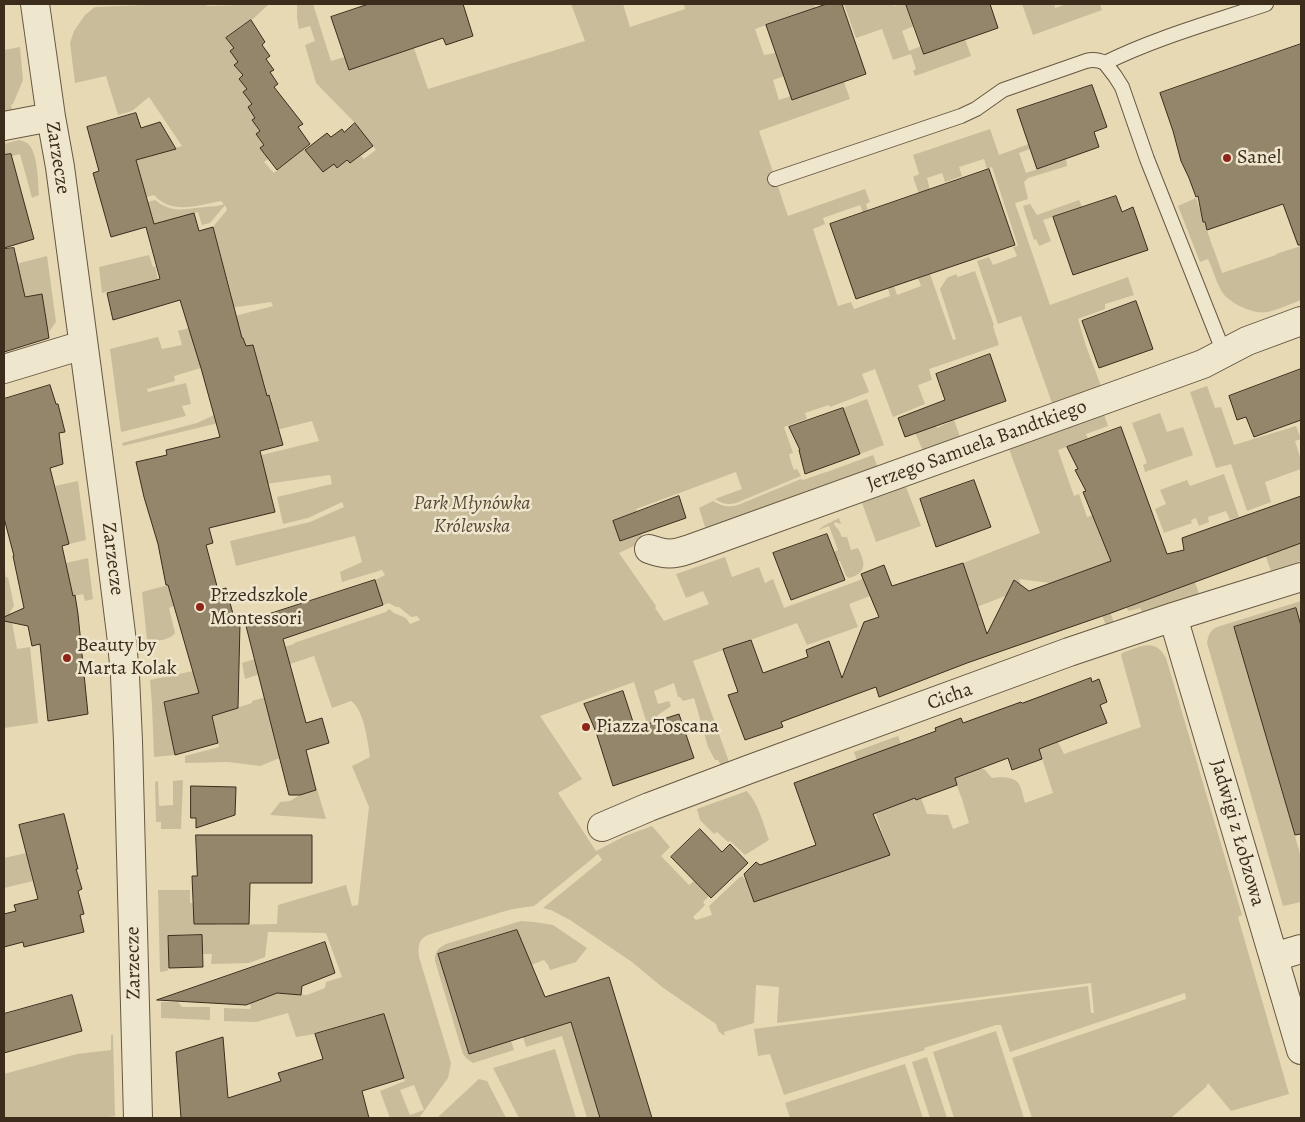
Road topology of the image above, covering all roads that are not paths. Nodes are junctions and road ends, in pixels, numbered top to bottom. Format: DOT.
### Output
graph roads {
  1 [pos="35,4"];
  2 [pos="1266,4"];
  3 [pos="1105,63"];
  4 [pos="51,117"];
  5 [pos="4,126"];
  6 [pos="775,179"];
  7 [pos="1301,321"];
  8 [pos="83,345"];
  9 [pos="1224,353"];
  10 [pos="4,369"];
  11 [pos="649,548"];
  12 [pos="1301,577"];
  13 [pos="1172,617"];
  14 [pos="602,827"];
  15 [pos="1301,949"];
  16 [pos="1274,957"];
  17 [pos="1301,1050"];
  18 [pos="138,1118"];
  1 -- 4 [label="street, Zarzecze"];
  2 -- 3 [label="lane"];
  3 -- 6 [label="lane"];
  3 -- 9 [label="lane"];
  4 -- 5 [label="street"];
  4 -- 8 [label="street, Zarzecze"];
  7 -- 9 [label="street, Jerzego Samuela Bandtkiego"];
  8 -- 10 [label="street"];
  8 -- 18 [label="street, Zarzecze"];
  9 -- 11 [label="street, Jerzego Samuela Bandtkiego"];
  12 -- 13 [label="street, Cicha"];
  13 -- 14 [label="street, Cicha"];
  13 -- 16 [label="street, Jadwigi z Łobzowa"];
  15 -- 16 [label="street"];
  16 -- 17 [label="street, Jadwigi z Łobzowa"];
}
